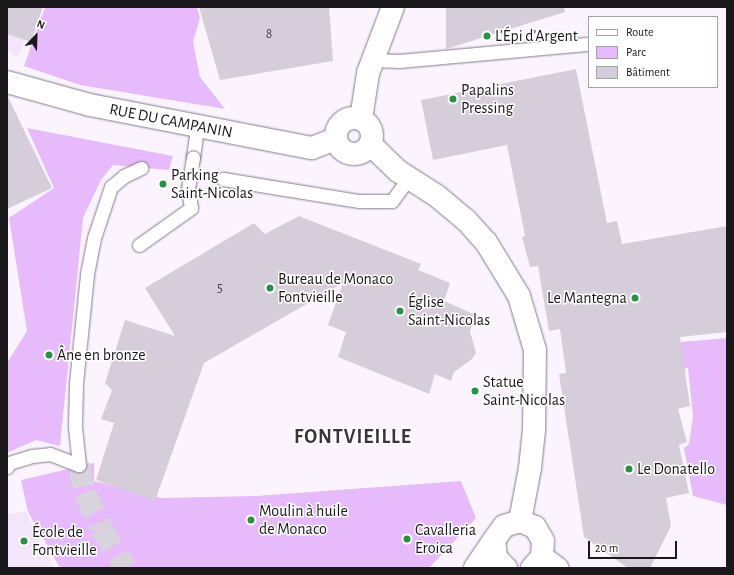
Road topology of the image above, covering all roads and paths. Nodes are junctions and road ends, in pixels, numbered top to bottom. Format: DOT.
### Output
graph roads {
  1 [pos="393,7"];
  2 [pos="586,44"];
  3 [pos="372,60"];
  4 [pos="7,82"];
  5 [pos="361,119"];
  6 [pos="197,127"];
  7 [pos="335,139"];
  8 [pos="370,144"];
  9 [pos="141,168"];
  10 [pos="409,178"];
  11 [pos="224,179"];
  12 [pos="139,246"];
  13 [pos="7,467"];
  14 [pos="520,521"];
  15 [pos="494,540"];
  16 [pos="544,564"];
  17 [pos="475,568"];
  18 [pos="506,568"];
  1 -- 3 [label="street"];
  2 -- 3 [label="lane"];
  3 -- 5 [label="street"];
  4 -- 6 [label="street, RUE DU CAMPANIN"];
  5 -- 7 [label="street"];
  5 -- 8 [label="street"];
  6 -- 7 [label="street, RUE DU CAMPANIN"];
  6 -- 12 [label="lane, bridge"];
  7 -- 8 [label="street"];
  8 -- 10 [label="street"];
  9 -- 13 [label="lane"];
  10 -- 11 [label="lane"];
  10 -- 14 [label="street"];
  14 -- 15 [label="street"];
  14 -- 16 [label="street"];
  15 -- 17 [label="street"];
  15 -- 18 [label="street"];
}
